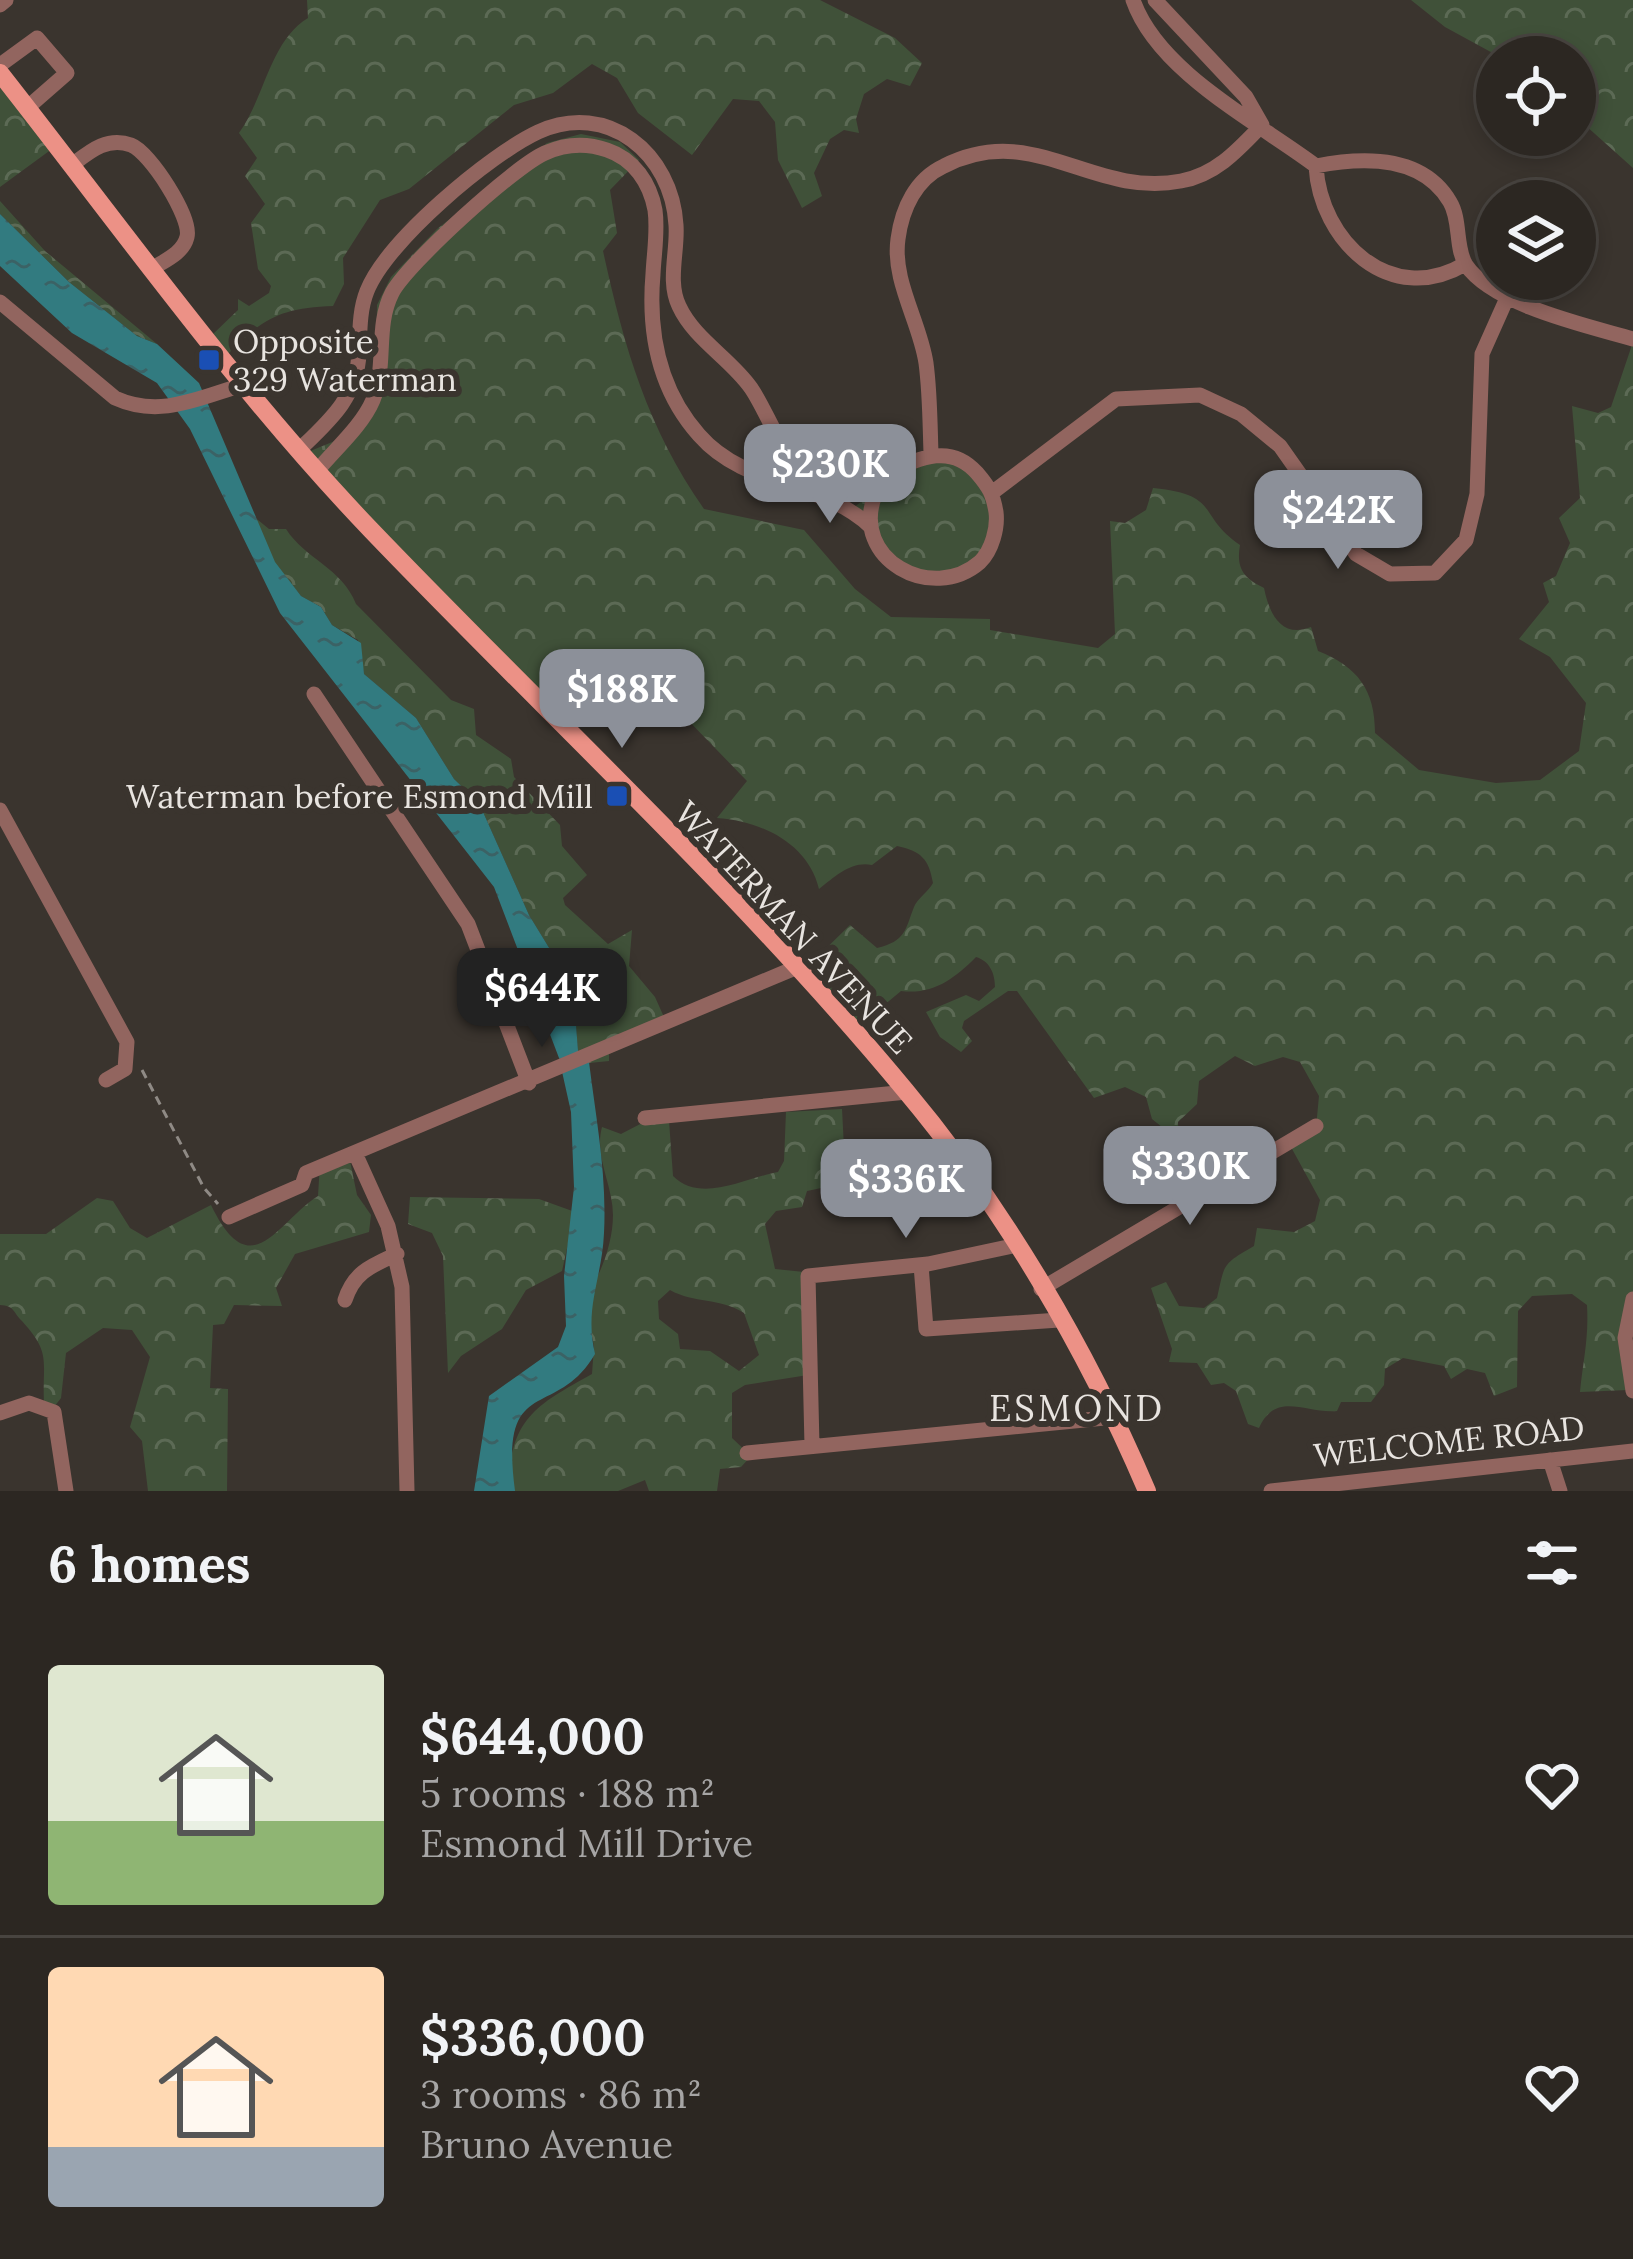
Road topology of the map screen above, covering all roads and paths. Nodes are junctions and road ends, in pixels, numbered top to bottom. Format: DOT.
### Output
graph roads {
  1 [pos="1133,0"];
  2 [pos="1155,0"];
  3 [pos="0,69"];
  4 [pos="27,108"];
  5 [pos="1262,125"];
  6 [pos="72,165"];
  7 [pos="1316,166"];
  8 [pos="415,230"];
  9 [pos="432,248"];
  10 [pos="1465,264"];
  11 [pos="154,268"];
  12 [pos="674,269"];
  13 [pos="653,271"];
  14 [pos="1476,273"];
  15 [pos="1507,300"];
  16 [pos="1514,300"];
  17 [pos="0,302"];
  18 [pos="1633,339"];
  19 [pos="246,384"];
  20 [pos="298,451"];
  21 [pos="932,454"];
  22 [pos="899,467"];
  23 [pos="317,471"];
  24 [pos="993,491"];
  25 [pos="871,527"];
  26 [pos="314,694"];
  27 [pos="0,809"];
  28 [pos="795,968"];
  29 [pos="142,1070"];
  30 [pos="106,1080"];
  31 [pos="529,1083"];
  32 [pos="907,1092"];
  33 [pos="646,1118"];
  34 [pos="1316,1126"];
  35 [pos="355,1153"];
  36 [pos="230,1217"];
  37 [pos="1017,1245"];
  38 [pos="397,1254"];
  39 [pos="921,1264"];
  40 [pos="1041,1289"];
  41 [pos="1633,1299"];
  42 [pos="345,1300"];
  43 [pos="1059,1320"];
  44 [pos="1633,1391"];
  45 [pos="0,1413"];
  46 [pos="1115,1418"];
  47 [pos="812,1446"];
  48 [pos="1633,1450"];
  49 [pos="747,1453"];
  50 [pos="1550,1460"];
  51 [pos="66,1491"];
  52 [pos="406,1491"];
  53 [pos="1147,1491"];
  54 [pos="1271,1491"];
  55 [pos="1560,1491"];
  1 -- 5 [label="street"];
  2 -- 5 [label="street"];
  3 -- 4 [label="main road, WATERMAN AVENUE"];
  3 -- 4 [label="street"];
  4 -- 6 [label="main road, WATERMAN AVENUE"];
  5 -- 7 [label="street"];
  5 -- 21 [label="street"];
  6 -- 11 [label="main road, WATERMAN AVENUE"];
  6 -- 11 [label="street"];
  7 -- 10 [label="street"];
  7 -- 10 [label="street"];
  8 -- 9 [label="street"];
  8 -- 12 [label="street"];
  8 -- 20 [label="street"];
  9 -- 13 [label="street"];
  9 -- 23 [label="street"];
  10 -- 14 [label="street"];
  11 -- 19 [label="main road, WATERMAN AVENUE"];
  12 -- 13 [label="street"];
  12 -- 22 [label="street"];
  13 -- 25 [label="street"];
  15 -- 24 [label="street"];
  16 -- 18 [label="street"];
  17 -- 19 [label="street"];
  19 -- 20 [label="main road, WATERMAN AVENUE"];
  20 -- 23 [label="main road, WATERMAN AVENUE"];
  21 -- 22 [label="street"];
  21 -- 24 [label="street"];
  22 -- 25 [label="street"];
  23 -- 28 [label="main road, WATERMAN AVENUE"];
  24 -- 25 [label="street"];
  26 -- 31 [label="street"];
  27 -- 30 [label="street"];
  28 -- 31 [label="street"];
  28 -- 32 [label="main road, WATERMAN AVENUE"];
  29 -- 36 [label="path"];
  31 -- 35 [label="street"];
  32 -- 33 [label="street"];
  32 -- 37 [label="main road, WATERMAN AVENUE"];
  34 -- 40 [label="street"];
  35 -- 36 [label="street"];
  35 -- 38 [label="street"];
  37 -- 39 [label="street"];
  37 -- 40 [label="main road, WATERMAN AVENUE"];
  38 -- 42 [label="street"];
  38 -- 52 [label="street"];
  39 -- 43 [label="street"];
  39 -- 47 [label="street"];
  40 -- 43 [label="main road, WATERMAN AVENUE"];
  41 -- 44 [label="street"];
  43 -- 46 [label="main road, WATERMAN AVENUE"];
  45 -- 51 [label="street"];
  46 -- 47 [label="street"];
  46 -- 53 [label="main road, WATERMAN AVENUE"];
  47 -- 49 [label="street"];
  48 -- 50 [label="street, WELCOME ROAD"];
  50 -- 54 [label="street, WELCOME ROAD"];
  50 -- 55 [label="street"];
}
